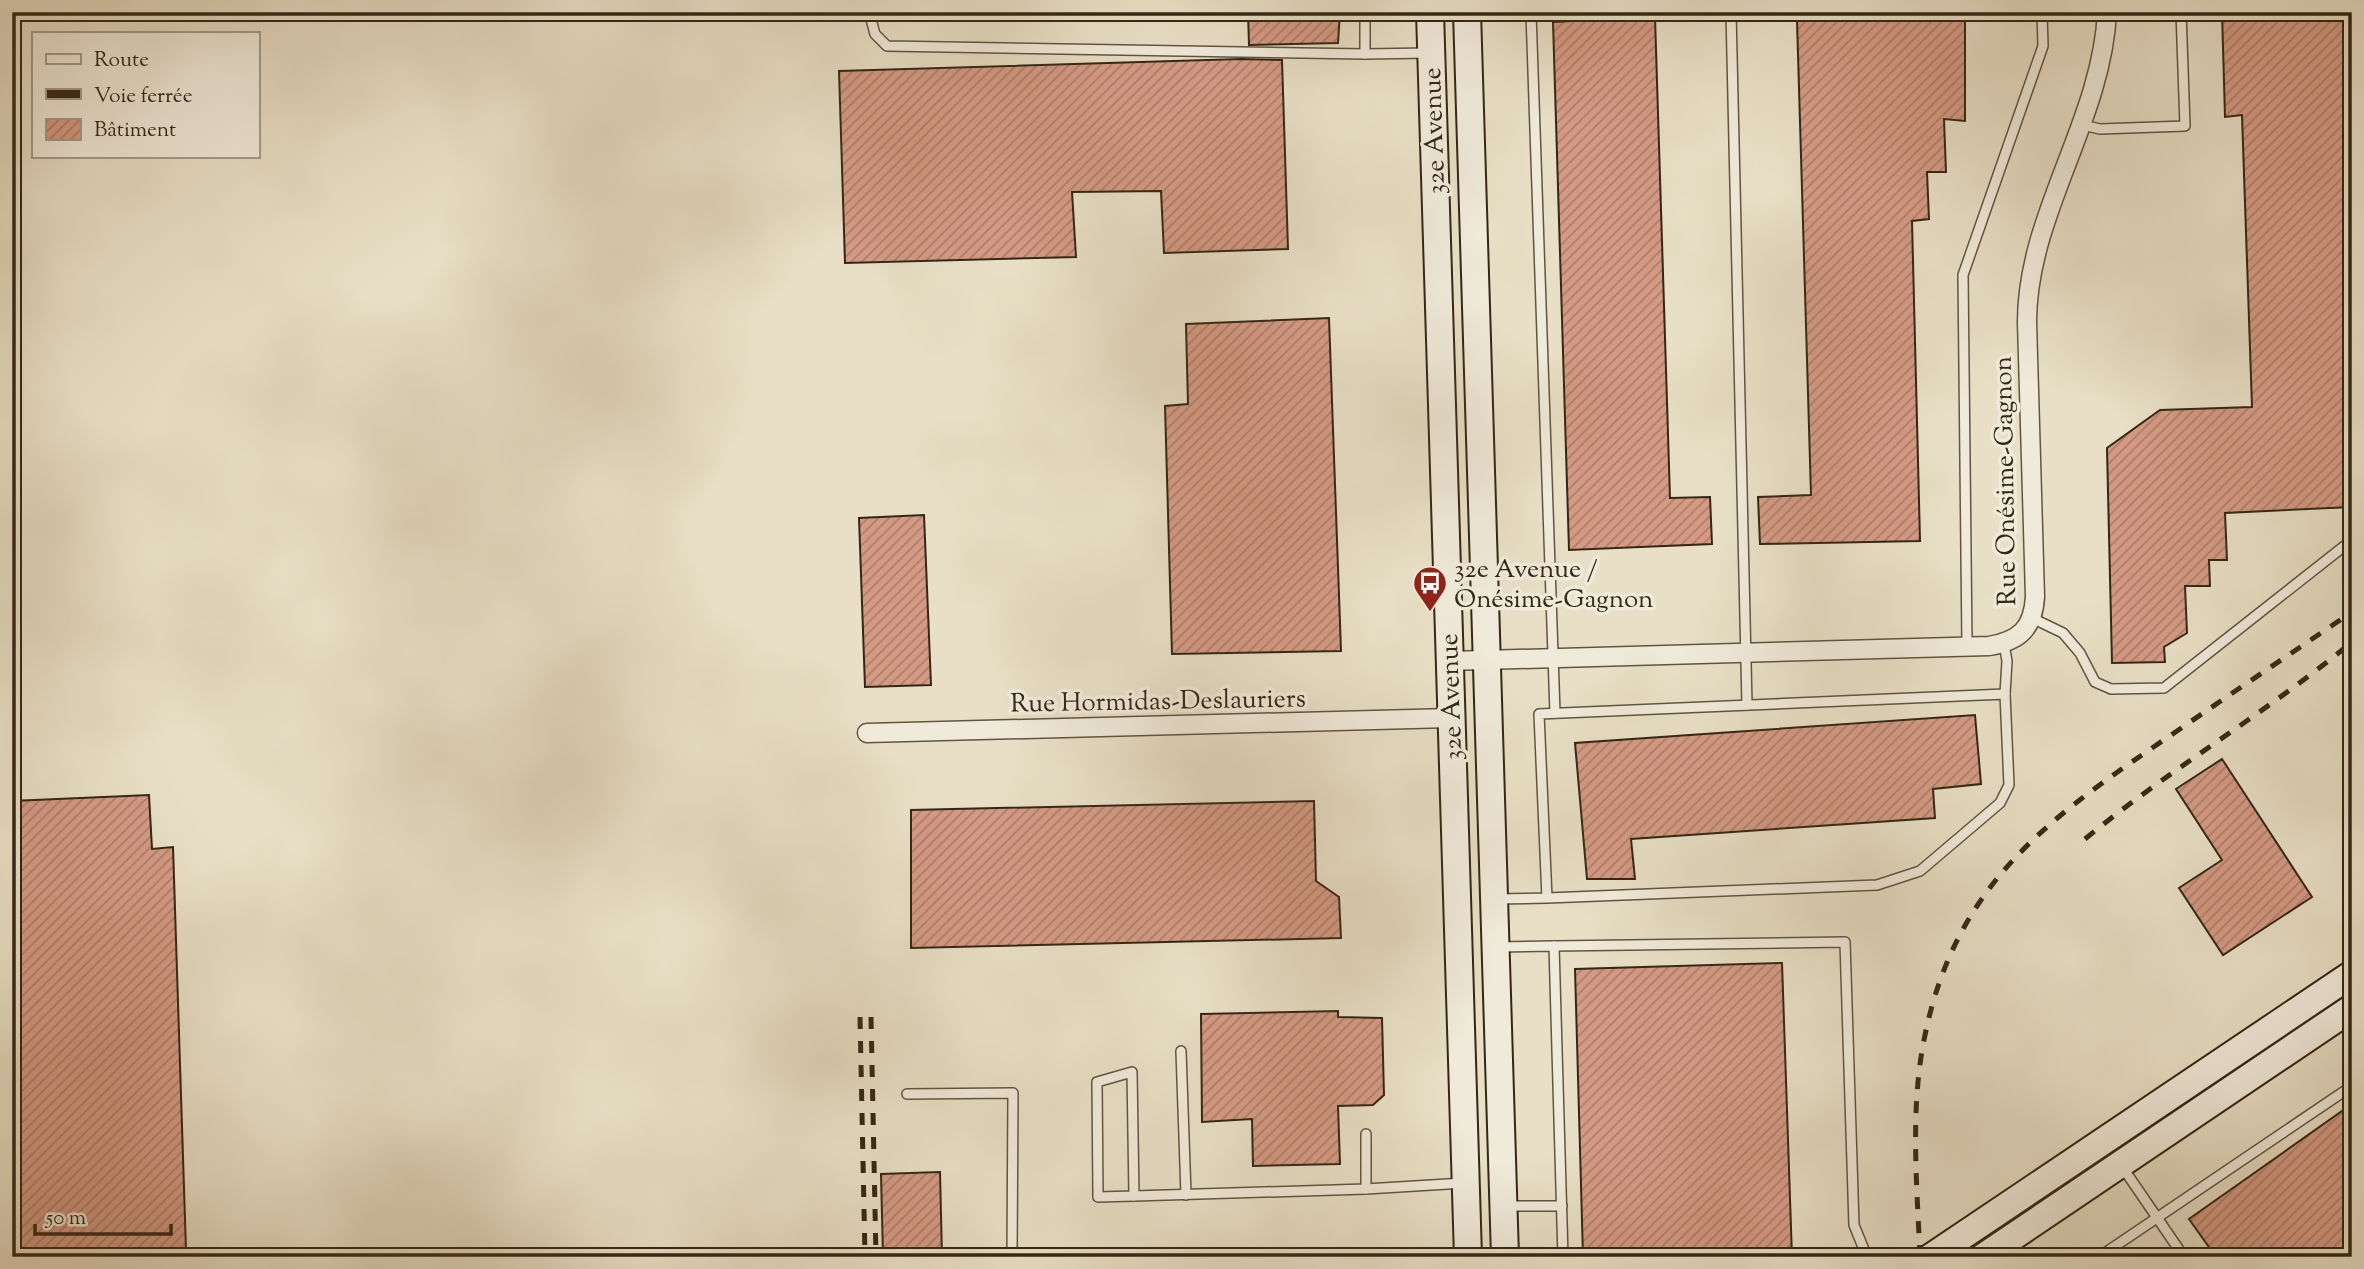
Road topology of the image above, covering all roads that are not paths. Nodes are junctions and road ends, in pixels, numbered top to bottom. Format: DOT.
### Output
graph roads {
  1 [pos="869,12"];
  2 [pos="1365,12"];
  3 [pos="1430,12"];
  4 [pos="1531,12"];
  5 [pos="1551,12"];
  6 [pos="1731,12"];
  7 [pos="2042,12"];
  8 [pos="2107,12"];
  9 [pos="2181,12"];
  10 [pos="1467,14"];
  11 [pos="1431,53"];
  12 [pos="1365,54"];
  13 [pos="2082,125"];
  14 [pos="2352,540"];
  15 [pos="2032,618"];
  16 [pos="2004,644"];
  17 [pos="1967,646"];
  18 [pos="1744,654"];
  19 [pos="1553,659"];
  20 [pos="1449,661"];
  21 [pos="1486,661"];
  22 [pos="2005,694"];
  23 [pos="1747,705"];
  24 [pos="1555,713"];
  25 [pos="1450,718"];
  26 [pos="867,733"];
  27 [pos="1546,898"];
  28 [pos="1494,899"];
  29 [pos="1554,946"];
  30 [pos="1494,947"];
  31 [pos="2352,974"];
  32 [pos="2347,1014"];
  33 [pos="1181,1051"];
  34 [pos="2352,1086"];
  35 [pos="907,1094"];
  36 [pos="1366,1134"];
  37 [pos="2120,1164"];
  38 [pos="1466,1182"];
  39 [pos="1366,1189"];
  40 [pos="1186,1195"];
  41 [pos="1134,1196"];
  42 [pos="1504,1206"];
  43 [pos="1562,1206"];
  44 [pos="2157,1218"];
  45 [pos="1012,1257"];
  46 [pos="1468,1257"];
  47 [pos="1505,1257"];
  48 [pos="1563,1257"];
  49 [pos="1867,1257"];
  50 [pos="1931,1257"];
  51 [pos="1983,1257"];
  52 [pos="2099,1257"];
  53 [pos="2184,1257"];
  1 -- 12 [label="lane"];
  2 -- 12 [label="lane"];
  3 -- 11 [label="street, 32e Avenue"];
  4 -- 5 [label="lane"];
  4 -- 10 [label="lane"];
  4 -- 19 [label="lane"];
  6 -- 18 [label="lane"];
  7 -- 17 [label="lane"];
  8 -- 13 [label="street, Rue Onésime-Gagnon"];
  9 -- 13 [label="lane"];
  10 -- 21 [label="street, 32e Avenue"];
  11 -- 12 [label="lane"];
  11 -- 20 [label="street, 32e Avenue"];
  13 -- 15 [label="street, Rue Onésime-Gagnon"];
  14 -- 15 [label="lane"];
  15 -- 16 [label="street, Rue Onésime-Gagnon"];
  16 -- 17 [label="street, Rue Onésime-Gagnon"];
  16 -- 22 [label="lane"];
  17 -- 18 [label="street, Rue Onésime-Gagnon"];
  18 -- 19 [label="street, Rue Onésime-Gagnon"];
  18 -- 23 [label="lane"];
  19 -- 21 [label="street, Rue Onésime-Gagnon"];
  19 -- 24 [label="lane"];
  20 -- 21 [label="street, Rue Onésime-Gagnon"];
  20 -- 25 [label="street, 32e Avenue"];
  21 -- 28 [label="street, 32e Avenue"];
  22 -- 23 [label="lane"];
  22 -- 27 [label="lane"];
  23 -- 24 [label="lane"];
  24 -- 27 [label="lane"];
  25 -- 26 [label="street, Rue Hormidas-Deslauriers"];
  25 -- 38 [label="street, 32e Avenue"];
  27 -- 28 [label="lane"];
  28 -- 30 [label="street, 32e Avenue"];
  29 -- 30 [label="lane"];
  29 -- 43 [label="lane"];
  29 -- 49 [label="lane"];
  30 -- 42 [label="street, 32e Avenue"];
  31 -- 50 [label="street"];
  32 -- 37 [label="street"];
  33 -- 40 [label="lane"];
  34 -- 44 [label="lane"];
  35 -- 45 [label="lane"];
  36 -- 39 [label="lane"];
  37 -- 44 [label="lane"];
  37 -- 51 [label="street"];
  38 -- 39 [label="lane"];
  38 -- 46 [label="street, 32e Avenue"];
  39 -- 40 [label="lane"];
  40 -- 41 [label="lane"];
  41 -- 41 [label="lane"];
  42 -- 43 [label="lane"];
  42 -- 47 [label="street, 32e Avenue"];
  43 -- 48 [label="lane"];
  44 -- 52 [label="lane"];
  44 -- 53 [label="lane"];
}
